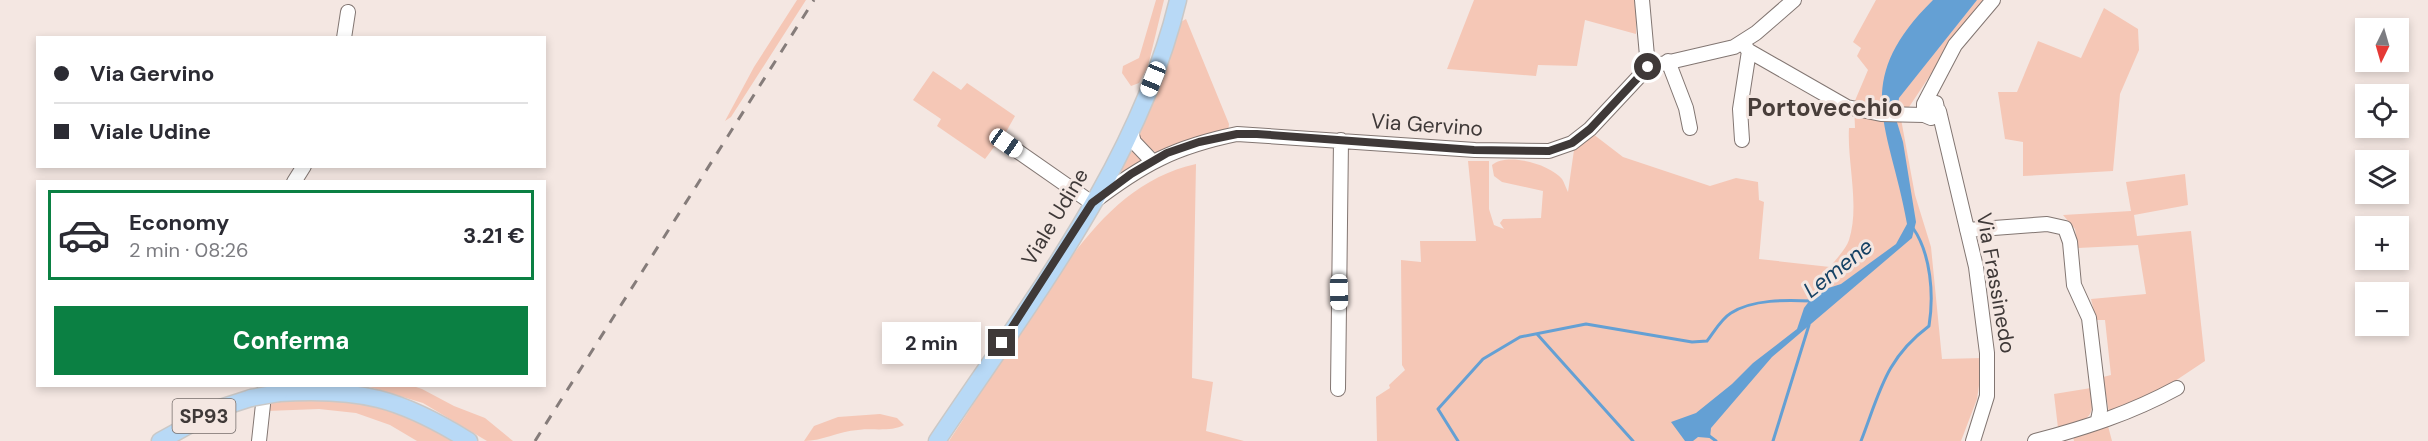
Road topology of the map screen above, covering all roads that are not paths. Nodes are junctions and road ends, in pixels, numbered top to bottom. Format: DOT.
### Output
graph roads {
  1 [pos="1178,0"];
  2 [pos="1642,0"];
  3 [pos="1794,0"];
  4 [pos="1993,0"];
  5 [pos="348,12"];
  6 [pos="344,36"];
  7 [pos="1745,47"];
  8 [pos="1668,61"];
  9 [pos="1647,63"];
  10 [pos="1929,110"];
  11 [pos="1690,128"];
  12 [pos="1131,132"];
  13 [pos="1341,140"];
  14 [pos="1742,140"];
  15 [pos="1006,143"];
  16 [pos="1153,162"];
  17 [pos="1092,203"];
  18 [pos="1967,230"];
  19 [pos="2177,388"];
  20 [pos="272,389"];
  21 [pos="1338,389"];
  22 [pos="2098,420"];
  23 [pos="160,441"];
  24 [pos="259,441"];
  25 [pos="469,441"];
  26 [pos="937,441"];
  27 [pos="1972,441"];
  28 [pos="2035,441"];
  1 -- 12 [label="main road, Viale Udine"];
  2 -- 9 [label="street"];
  3 -- 7 [label="street"];
  4 -- 10 [label="street"];
  5 -- 6 [label="street"];
  7 -- 8 [label="street"];
  7 -- 10 [label="street"];
  7 -- 14 [label="street"];
  8 -- 9 [label="street"];
  8 -- 11 [label="street"];
  9 -- 13 [label="street, Via Gervino"];
  10 -- 18 [label="street, Via Frassinedo"];
  12 -- 16 [label="street"];
  12 -- 17 [label="main road, Viale Udine"];
  13 -- 16 [label="street, Via Gervino"];
  13 -- 21 [label="street"];
  15 -- 17 [label="street"];
  16 -- 17 [label="street, Via Gervino"];
  17 -- 26 [label="main road, Viale Udine"];
  18 -- 22 [label="street"];
  18 -- 27 [label="street, Via Frassinedo"];
  19 -- 22 [label="street"];
  20 -- 23 [label="main road, SP93, bridge"];
  20 -- 24 [label="street"];
  20 -- 25 [label="main road, SP93"];
  22 -- 28 [label="street"];
}
